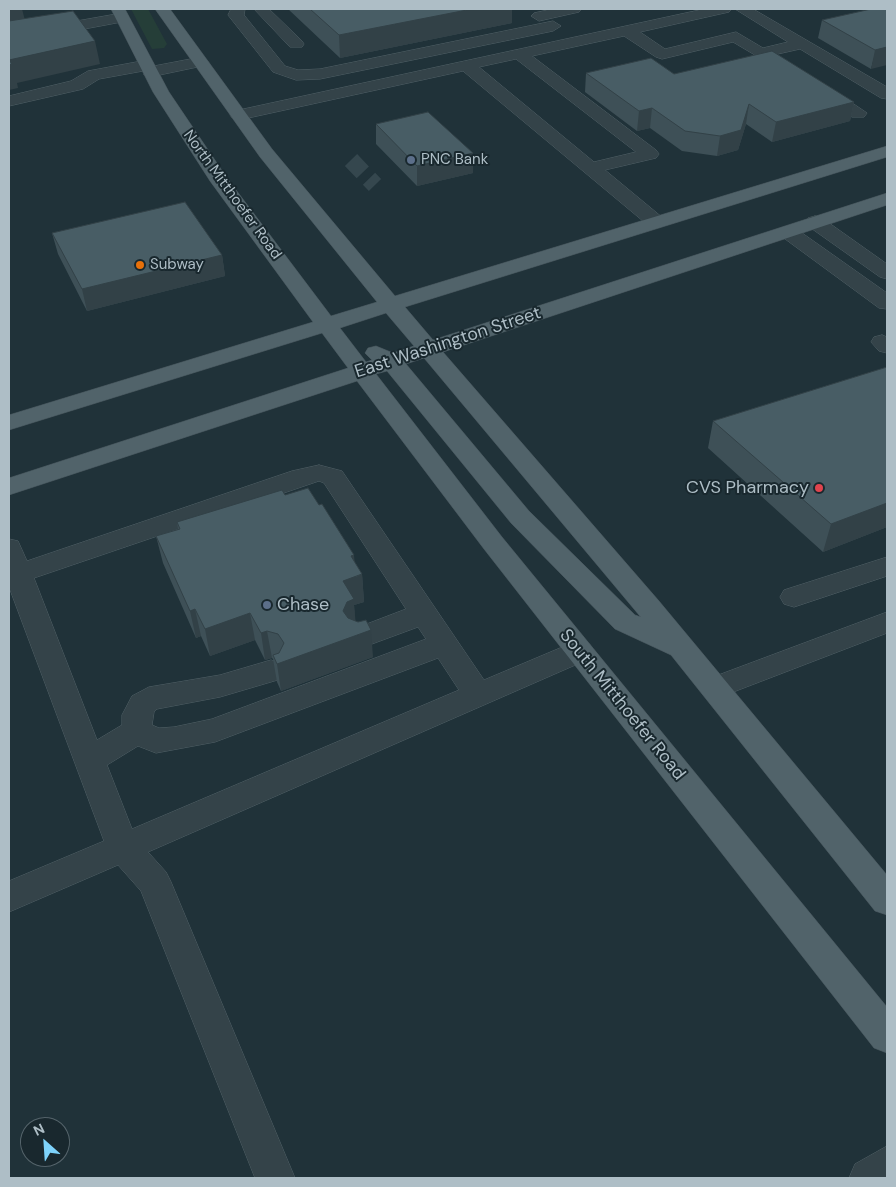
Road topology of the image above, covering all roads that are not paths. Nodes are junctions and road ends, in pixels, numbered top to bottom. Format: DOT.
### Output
graph roads {
  1 [pos="162,9"];
  2 [pos="238,9"];
  3 [pos="261,9"];
  4 [pos="574,9"];
  5 [pos="724,9"];
  6 [pos="752,10"];
  7 [pos="534,12"];
  8 [pos="120,14"];
  9 [pos="553,26"];
  10 [pos="626,30"];
  11 [pos="9,38"];
  12 [pos="801,38"];
  13 [pos="574,42"];
  14 [pos="296,44"];
  15 [pos="760,53"];
  16 [pos="519,54"];
  17 [pos="201,62"];
  18 [pos="776,63"];
  19 [pos="466,65"];
  20 [pos="150,72"];
  21 [pos="809,83"];
  22 [pos="885,91"];
  23 [pos="9,101"];
  24 [pos="858,113"];
  25 [pos="239,115"];
  26 [pos="887,151"];
  27 [pos="591,168"];
  28 [pos="887,199"];
  29 [pos="656,222"];
  30 [pos="815,222"];
  31 [pos="788,232"];
  32 [pos="887,273"];
  33 [pos="887,304"];
  34 [pos="391,305"];
  35 [pos="327,324"];
  36 [pos="269,342"];
  37 [pos="344,347"];
  38 [pos="430,349"];
  39 [pos="392,362"];
  40 [pos="362,372"];
  41 [pos="9,423"];
  42 [pos="9,487"];
  43 [pos="12,566"];
  44 [pos="887,566"];
  45 [pos="794,598"];
  46 [pos="423,614"];
  47 [pos="887,622"];
  48 [pos="361,636"];
  49 [pos="444,644"];
  50 [pos="683,648"];
  51 [pos="579,651"];
  52 [pos="271,671"];
  53 [pos="716,688"];
  54 [pos="478,695"];
  55 [pos="138,731"];
  56 [pos="90,760"];
  57 [pos="123,848"];
  58 [pos="9,897"];
  59 [pos="887,900"];
  60 [pos="887,1035"];
  61 [pos="887,1166"];
  62 [pos="275,1178"];
  63 [pos="869,1178"];
  1 -- 17 [label="main road"];
  2 -- 9 [label="lane"];
  3 -- 14 [label="lane"];
  4 -- 7 [label="lane"];
  5 -- 10 [label="lane"];
  6 -- 12 [label="lane"];
  7 -- 9 [label="lane"];
  8 -- 11 [label="lane"];
  8 -- 20 [label="main road, North Mitthoefer Road"];
  9 -- 13 [label="lane"];
  10 -- 13 [label="lane"];
  10 -- 15 [label="lane"];
  12 -- 15 [label="lane"];
  12 -- 22 [label="lane"];
  13 -- 16 [label="lane"];
  15 -- 18 [label="lane"];
  16 -- 19 [label="lane"];
  16 -- 27 [label="lane"];
  17 -- 20 [label="lane"];
  17 -- 25 [label="main road"];
  19 -- 25 [label="lane"];
  19 -- 27 [label="lane"];
  20 -- 23 [label="lane"];
  20 -- 35 [label="main road, North Mitthoefer Road"];
  21 -- 24 [label="lane"];
  25 -- 34 [label="main road"];
  26 -- 29 [label="main road"];
  27 -- 29 [label="lane"];
  28 -- 30 [label="main road, East Washington Street"];
  29 -- 34 [label="main road"];
  30 -- 31 [label="main road, East Washington Street"];
  30 -- 32 [label="lane"];
  31 -- 33 [label="lane"];
  31 -- 38 [label="main road, East Washington Street"];
  34 -- 35 [label="main road"];
  34 -- 38 [label="main road"];
  35 -- 36 [label="main road"];
  35 -- 37 [label="main road, North Mitthoefer Road"];
  36 -- 37 [label="main road"];
  36 -- 41 [label="main road"];
  37 -- 39 [label="main road"];
  37 -- 40 [label="main road, North Mitthoefer Road"];
  38 -- 39 [label="main road, East Washington Street"];
  38 -- 50 [label="main road"];
  39 -- 40 [label="main road, East Washington Street"];
  39 -- 50 [label="main road"];
  40 -- 42 [label="main road, East Washington Street"];
  40 -- 51 [label="main road, South Mitthoefer Road"];
  43 -- 46 [label="lane"];
  43 -- 56 [label="lane"];
  44 -- 45 [label="lane"];
  46 -- 48 [label="lane"];
  46 -- 49 [label="lane"];
  47 -- 53 [label="lane"];
  49 -- 54 [label="lane"];
  49 -- 55 [label="lane"];
  50 -- 53 [label="main road"];
  51 -- 54 [label="lane"];
  51 -- 60 [label="main road, South Mitthoefer Road"];
  52 -- 55 [label="lane"];
  53 -- 59 [label="main road"];
  54 -- 57 [label="lane"];
  55 -- 56 [label="lane"];
  56 -- 57 [label="lane"];
  57 -- 58 [label="lane"];
  57 -- 62 [label="lane"];
  61 -- 63 [label="lane"];
}
